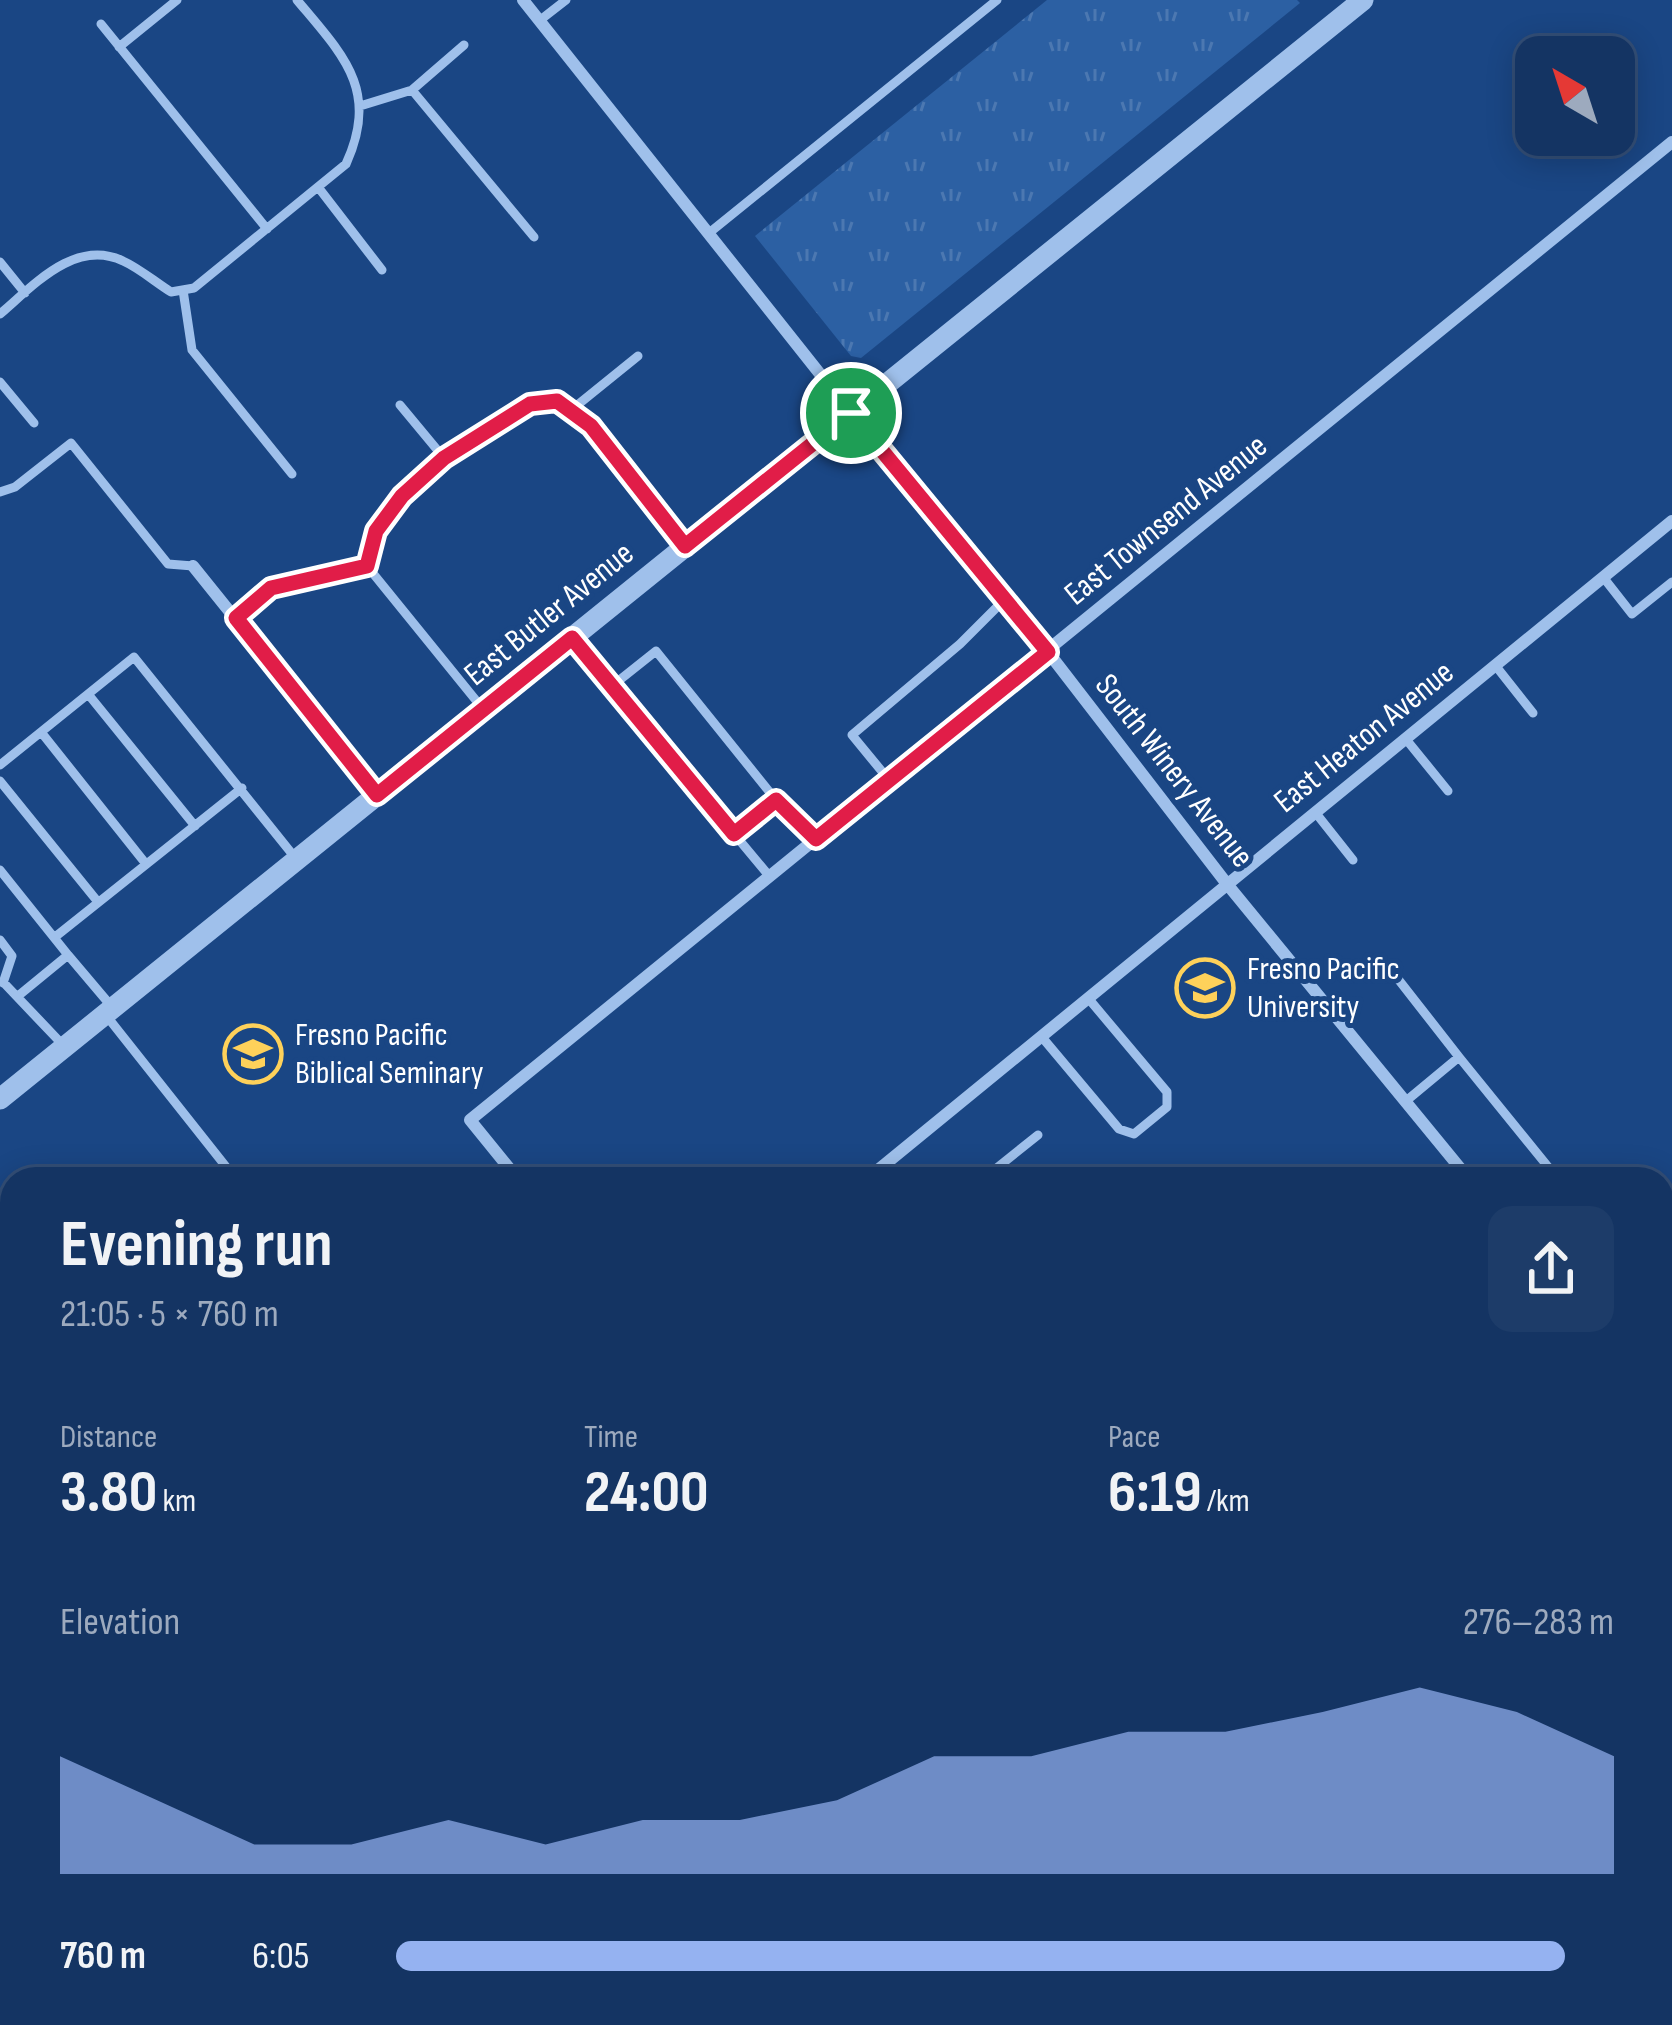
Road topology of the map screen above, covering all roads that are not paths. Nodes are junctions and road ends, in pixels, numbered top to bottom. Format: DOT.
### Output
graph roads {
  1 [pos="177,0"];
  2 [pos="317,0"];
  3 [pos="523,0"];
  4 [pos="566,0"];
  5 [pos="998,0"];
  6 [pos="1364,0"];
  7 [pos="301,5"];
  8 [pos="539,21"];
  9 [pos="101,24"];
  10 [pos="464,45"];
  11 [pos="119,47"];
  12 [pos="412,90"];
  13 [pos="360,106"];
  14 [pos="1672,142"];
  15 [pos="318,187"];
  16 [pos="266,229"];
  17 [pos="709,233"];
  18 [pos="535,237"];
  19 [pos="0,262"];
  20 [pos="382,270"];
  21 [pos="183,290"];
  22 [pos="25,293"];
  23 [pos="0,314"];
  24 [pos="638,356"];
  25 [pos="0,382"];
  26 [pos="400,405"];
  27 [pos="570,411"];
  28 [pos="851,413"];
  29 [pos="34,423"];
  30 [pos="444,458"];
  31 [pos="292,474"];
  32 [pos="0,492"];
  33 [pos="1672,521"];
  34 [pos="685,546"];
  35 [pos="193,566"];
  36 [pos="367,566"];
  37 [pos="1603,578"];
  38 [pos="1672,582"];
  39 [pos="1005,599"];
  40 [pos="236,618"];
  41 [pos="572,638"];
  42 [pos="1048,652"];
  43 [pos="1495,665"];
  44 [pos="611,686"];
  45 [pos="88,694"];
  46 [pos="483,709"];
  47 [pos="1533,713"];
  48 [pos="41,732"];
  49 [pos="1406,738"];
  50 [pos="0,765"];
  51 [pos="889,780"];
  52 [pos="0,781"];
  53 [pos="242,788"];
  54 [pos="1448,791"];
  55 [pos="377,795"];
  56 [pos="776,800"];
  57 [pos="1315,812"];
  58 [pos="195,826"];
  59 [pos="734,834"];
  60 [pos="816,839"];
  61 [pos="297,860"];
  62 [pos="1354,860"];
  63 [pos="146,864"];
  64 [pos="0,870"];
  65 [pos="770,877"];
  66 [pos="1227,884"];
  67 [pos="98,902"];
  68 [pos="55,937"];
  69 [pos="0,940"];
  70 [pos="68,955"];
  71 [pos="1398,979"];
  72 [pos="2,984"];
  73 [pos="18,996"];
  74 [pos="1088,998"];
  75 [pos="109,1011"];
  76 [pos="1041,1036"];
  77 [pos="64,1046"];
  78 [pos="1460,1058"];
  79 [pos="0,1099"];
  80 [pos="1406,1101"];
  81 [pos="1038,1135"];
  82 [pos="888,1162"];
  83 [pos="226,1167"];
  84 [pos="508,1167"];
  85 [pos="882,1167"];
  86 [pos="892,1167"];
  87 [pos="998,1167"];
  88 [pos="1459,1167"];
  89 [pos="1548,1167"];
  1 -- 11 [label="lane"];
  2 -- 7 [label="lane"];
  3 -- 8 [label="street, South Winery Avenue"];
  4 -- 8 [label="lane"];
  5 -- 17 [label="lane"];
  6 -- 28 [label="street, East Butler Avenue"];
  7 -- 13 [label="lane"];
  8 -- 17 [label="street, South Winery Avenue"];
  9 -- 11 [label="lane"];
  10 -- 12 [label="lane"];
  11 -- 16 [label="lane"];
  12 -- 13 [label="lane"];
  12 -- 18 [label="lane"];
  13 -- 15 [label="lane"];
  14 -- 42 [label="street, East Townsend Avenue"];
  15 -- 16 [label="lane"];
  15 -- 20 [label="lane"];
  16 -- 21 [label="lane"];
  17 -- 28 [label="street, South Winery Avenue"];
  19 -- 22 [label="lane"];
  21 -- 22 [label="lane"];
  21 -- 31 [label="lane"];
  22 -- 23 [label="lane"];
  24 -- 27 [label="lane"];
  25 -- 29 [label="lane"];
  26 -- 30 [label="lane"];
  27 -- 30 [label="lane"];
  27 -- 34 [label="lane"];
  28 -- 34 [label="street, East Butler Avenue"];
  28 -- 39 [label="street, South Winery Avenue"];
  30 -- 36 [label="lane"];
  32 -- 35 [label="lane"];
  33 -- 37 [label="street, East Heaton Avenue"];
  34 -- 41 [label="street, East Butler Avenue"];
  35 -- 40 [label="street"];
  36 -- 40 [label="lane"];
  36 -- 46 [label="lane"];
  37 -- 38 [label="lane"];
  37 -- 43 [label="street, East Heaton Avenue"];
  39 -- 42 [label="street, South Winery Avenue"];
  39 -- 51 [label="lane"];
  40 -- 55 [label="street"];
  41 -- 44 [label="lane"];
  41 -- 46 [label="street, East Butler Avenue"];
  42 -- 51 [label="street, East Townsend Avenue"];
  42 -- 66 [label="street, South Winery Avenue"];
  43 -- 47 [label="lane"];
  43 -- 49 [label="street, East Heaton Avenue"];
  44 -- 56 [label="lane"];
  44 -- 59 [label="lane"];
  45 -- 48 [label="lane"];
  45 -- 53 [label="lane"];
  45 -- 58 [label="lane"];
  46 -- 55 [label="street, East Butler Avenue"];
  48 -- 50 [label="lane"];
  48 -- 63 [label="lane"];
  49 -- 54 [label="lane"];
  49 -- 57 [label="street, East Heaton Avenue"];
  51 -- 60 [label="street, East Townsend Avenue"];
  52 -- 67 [label="lane"];
  53 -- 58 [label="lane"];
  53 -- 61 [label="lane"];
  55 -- 61 [label="street, East Butler Avenue"];
  56 -- 59 [label="lane"];
  56 -- 60 [label="lane"];
  57 -- 62 [label="lane"];
  57 -- 66 [label="street, East Heaton Avenue"];
  58 -- 63 [label="lane"];
  59 -- 65 [label="lane"];
  60 -- 65 [label="street, East Townsend Avenue"];
  61 -- 75 [label="street, East Butler Avenue"];
  63 -- 67 [label="lane"];
  64 -- 68 [label="lane"];
  65 -- 84 [label="street, East Townsend Avenue"];
  66 -- 74 [label="street, East Heaton Avenue"];
  66 -- 80 [label="street, South Winery Avenue"];
  67 -- 68 [label="lane"];
  68 -- 70 [label="lane"];
  69 -- 72 [label="lane"];
  70 -- 73 [label="lane"];
  70 -- 75 [label="lane"];
  71 -- 78 [label="lane"];
  72 -- 73 [label="lane"];
  73 -- 77 [label="lane"];
  74 -- 76 [label="street, East Heaton Avenue"];
  74 -- 76 [label="lane"];
  75 -- 77 [label="street, East Butler Avenue"];
  75 -- 83 [label="lane"];
  76 -- 82 [label="street, East Heaton Avenue"];
  77 -- 79 [label="street, East Butler Avenue"];
  78 -- 80 [label="lane"];
  78 -- 89 [label="lane"];
  80 -- 88 [label="street, South Winery Avenue"];
  81 -- 87 [label="lane"];
  82 -- 85 [label="street, East Heaton Avenue"];
  82 -- 86 [label="lane"];
}
